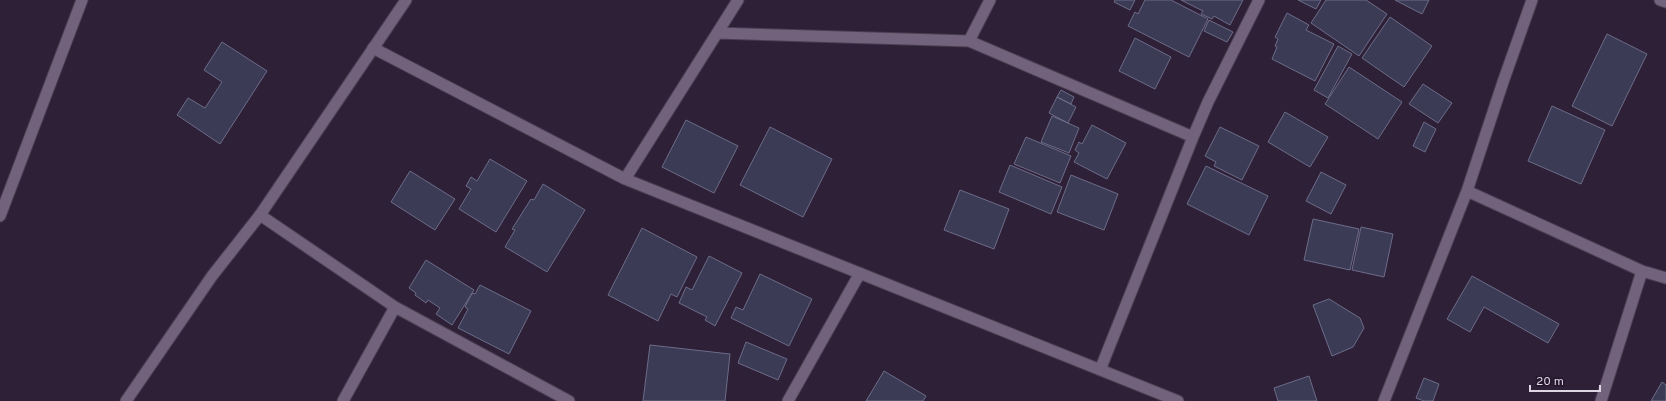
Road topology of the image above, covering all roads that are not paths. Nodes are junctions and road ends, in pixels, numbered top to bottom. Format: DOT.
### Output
graph roads {
  1 [pos="82,0"];
  2 [pos="406,0"];
  3 [pos="738,0"];
  4 [pos="990,0"];
  5 [pos="1259,0"];
  6 [pos="1532,0"];
  7 [pos="1660,0"];
  8 [pos="1666,2"];
  9 [pos="717,33"];
  10 [pos="969,41"];
  11 [pos="373,48"];
  12 [pos="1193,137"];
  13 [pos="625,179"];
  14 [pos="1467,191"];
  15 [pos="260,214"];
  16 [pos="0,216"];
  17 [pos="1642,271"];
  18 [pos="860,273"];
  19 [pos="1666,278"];
  20 [pos="395,307"];
  21 [pos="1100,370"];
  22 [pos="126,401"];
  23 [pos="343,401"];
  24 [pos="569,401"];
  25 [pos="788,401"];
  26 [pos="1177,401"];
  27 [pos="1384,401"];
  28 [pos="1601,401"];
  1 -- 16 [label="street"];
  2 -- 11 [label="street"];
  3 -- 9 [label="street"];
  4 -- 10 [label="street"];
  5 -- 12 [label="street"];
  6 -- 14 [label="street"];
  7 -- 8 [label="street"];
  9 -- 10 [label="street"];
  9 -- 13 [label="street"];
  10 -- 12 [label="street"];
  11 -- 13 [label="street"];
  11 -- 15 [label="street"];
  12 -- 21 [label="street"];
  13 -- 18 [label="street"];
  14 -- 17 [label="street"];
  14 -- 27 [label="street"];
  15 -- 20 [label="street"];
  15 -- 22 [label="street"];
  17 -- 19 [label="street"];
  17 -- 28 [label="street"];
  18 -- 21 [label="street"];
  18 -- 25 [label="street"];
  20 -- 23 [label="street"];
  20 -- 24 [label="street"];
  21 -- 26 [label="street"];
}
